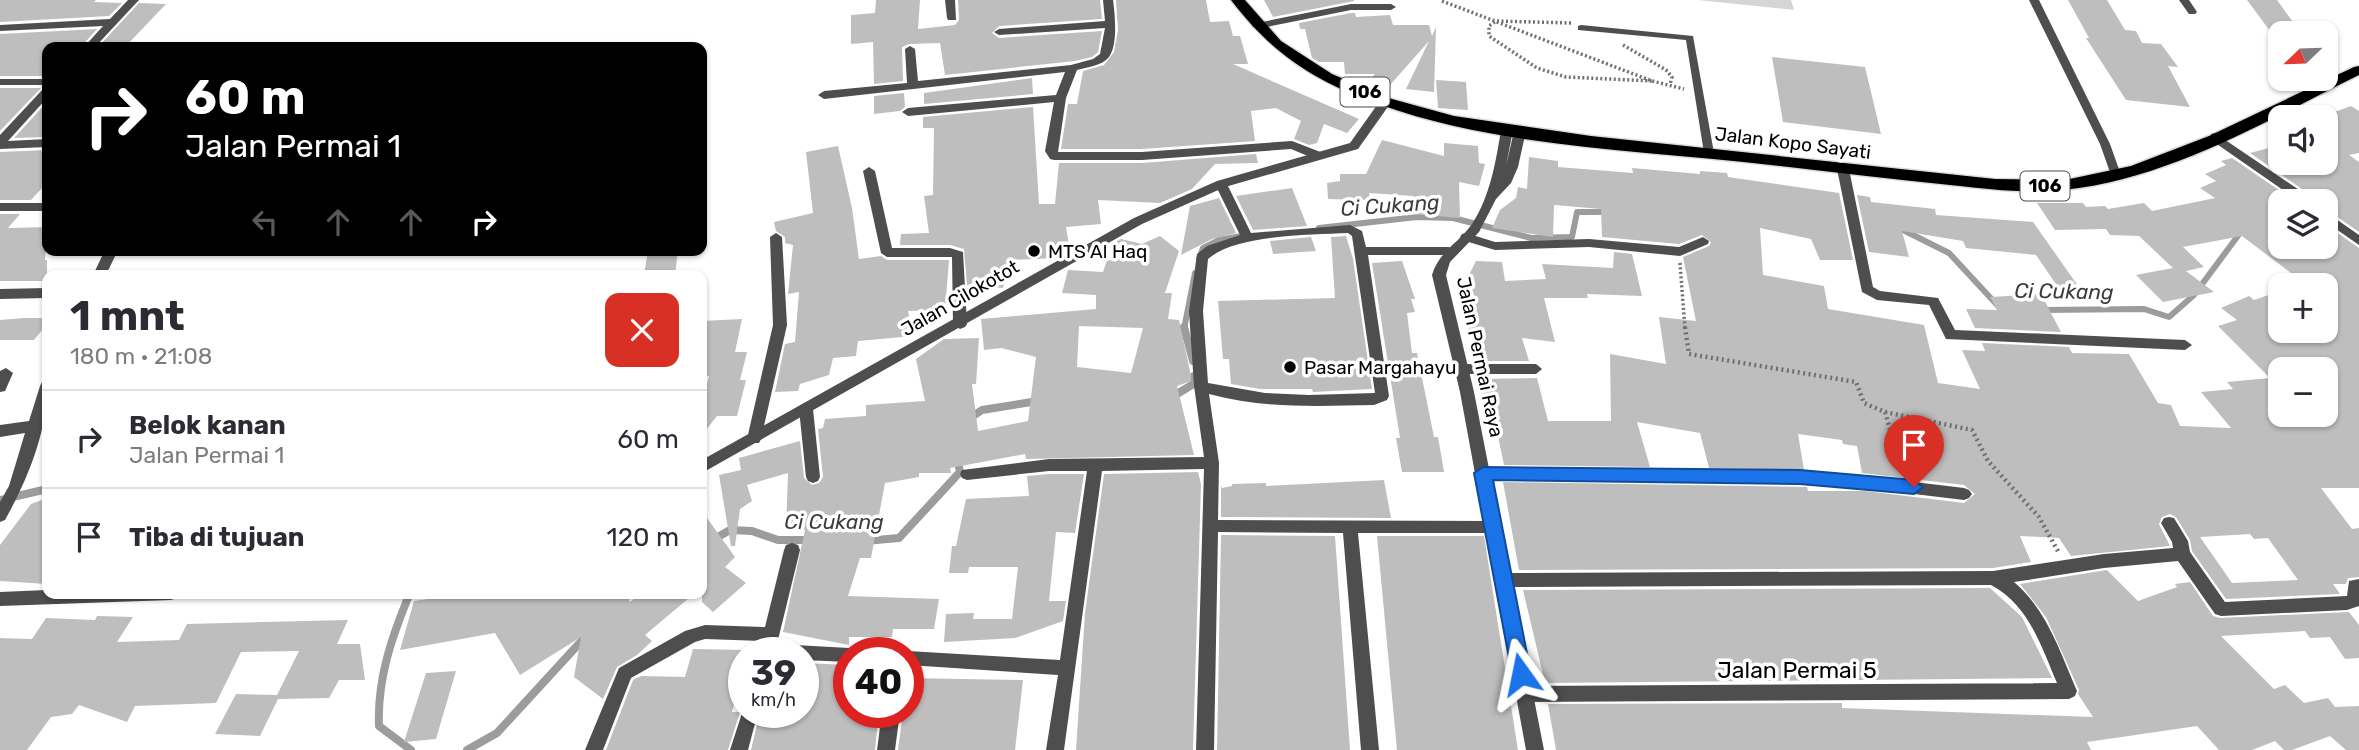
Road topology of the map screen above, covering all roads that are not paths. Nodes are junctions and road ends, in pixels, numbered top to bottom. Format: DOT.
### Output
graph roads {
  1 [pos="134,0"];
  2 [pos="950,0"];
  3 [pos="1108,0"];
  4 [pos="1238,0"];
  5 [pos="2034,0"];
  6 [pos="2184,0"];
  7 [pos="1391,7"];
  8 [pos="2192,12"];
  9 [pos="952,18"];
  10 [pos="113,22"];
  11 [pos="1111,24"];
  12 [pos="1257,26"];
  13 [pos="0,28"];
  14 [pos="1581,28"];
  15 [pos="999,32"];
  16 [pos="94,42"];
  17 [pos="910,49"];
  18 [pos="1072,68"];
  19 [pos="2359,71"];
  20 [pos="0,82"];
  21 [pos="42,82"];
  22 [pos="913,86"];
  23 [pos="824,95"];
  24 [pos="42,97"];
  25 [pos="1060,99"];
  26 [pos="1386,101"];
  27 [pos="908,112"];
  28 [pos="1513,130"];
  29 [pos="2215,137"];
  30 [pos="42,143"];
  31 [pos="0,144"];
  32 [pos="1709,153"];
  33 [pos="1319,156"];
  34 [pos="1843,169"];
  35 [pos="869,171"];
  36 [pos="2116,175"];
  37 [pos="1221,184"];
  38 [pos="2290,189"];
  39 [pos="42,205"];
  40 [pos="0,207"];
  41 [pos="2338,225"];
  42 [pos="1470,234"];
  43 [pos="776,237"];
  44 [pos="1248,238"];
  45 [pos="1703,241"];
  46 [pos="2359,242"];
  47 [pos="1360,251"];
  48 [pos="1449,251"];
  49 [pos="42,293"];
  50 [pos="0,294"];
  51 [pos="960,324"];
  52 [pos="2185,345"];
  53 [pos="1461,369"];
  54 [pos="1535,369"];
  55 [pos="6,373"];
  56 [pos="1201,386"];
  57 [pos="0,387"];
  58 [pos="42,400"];
  59 [pos="806,410"];
  60 [pos="33,426"];
  61 [pos="0,431"];
  62 [pos="754,439"];
  63 [pos="1212,463"];
  64 [pos="707,464"];
  65 [pos="1095,465"];
  66 [pos="1483,473"];
  67 [pos="967,474"];
  68 [pos="813,477"];
  69 [pos="1964,494"];
  70 [pos="4,510"];
  71 [pos="2169,523"];
  72 [pos="1211,526"];
  73 [pos="1350,526"];
  74 [pos="1493,527"];
  75 [pos="792,550"];
  76 [pos="2182,554"];
  77 [pos="1993,578"];
  78 [pos="1502,580"];
  79 [pos="2359,586"];
  80 [pos="42,598"];
  81 [pos="0,599"];
  82 [pos="772,634"];
  83 [pos="771,637"];
  84 [pos="924,659"];
  85 [pos="1068,668"];
  86 [pos="1525,694"];
  87 [pos="745,728"];
  88 [pos="889,728"];
  89 [pos="594,750"];
  90 [pos="738,750"];
  91 [pos="886,750"];
  92 [pos="1055,750"];
  93 [pos="1205,750"];
  94 [pos="1370,750"];
  95 [pos="1535,750"];
  1 -- 10 [label="street"];
  2 -- 9 [label="street"];
  3 -- 11 [label="street"];
  4 -- 12 [label="main road, Jalan Kopo Sayati / 106"];
  5 -- 36 [label="lane"];
  6 -- 8 [label="lane"];
  7 -- 12 [label="street"];
  10 -- 13 [label="street"];
  10 -- 16 [label="street"];
  11 -- 15 [label="street"];
  11 -- 18 [label="street"];
  12 -- 26 [label="main road, Jalan Kopo Sayati / 106"];
  14 -- 32 [label="lane"];
  17 -- 22 [label="street"];
  18 -- 22 [label="street"];
  18 -- 25 [label="street"];
  19 -- 29 [label="main road, Jalan Kopo Sayati / 106"];
  20 -- 21 [label="street"];
  22 -- 23 [label="street"];
  24 -- 31 [label="street"];
  25 -- 27 [label="street"];
  25 -- 33 [label="street"];
  26 -- 28 [label="main road, Jalan Kopo Sayati / 106"];
  26 -- 33 [label="street, Jalan Cilokotot"];
  28 -- 32 [label="main road, Jalan Kopo Sayati / 106"];
  28 -- 42 [label="street, Jalan Permai Raya"];
  29 -- 36 [label="main road, Jalan Kopo Sayati / 106"];
  29 -- 38 [label="street"];
  30 -- 31 [label="street"];
  32 -- 34 [label="main road, Jalan Kopo Sayati / 106"];
  33 -- 37 [label="street, Jalan Cilokotot"];
  34 -- 36 [label="main road, Jalan Kopo Sayati / 106"];
  34 -- 52 [label="street"];
  35 -- 51 [label="street"];
  37 -- 44 [label="street"];
  37 -- 51 [label="street, Jalan Cilokotot"];
  39 -- 40 [label="street"];
  41 -- 46 [label="street"];
  42 -- 45 [label="street"];
  42 -- 48 [label="street, Jalan Permai Raya"];
  43 -- 62 [label="street"];
  44 -- 47 [label="street"];
  44 -- 56 [label="street"];
  47 -- 48 [label="street"];
  47 -- 56 [label="street"];
  48 -- 53 [label="street, Jalan Permai Raya"];
  49 -- 50 [label="street"];
  51 -- 59 [label="street, Jalan Cilokotot"];
  53 -- 54 [label="lane"];
  53 -- 66 [label="street, Jalan Permai Raya"];
  55 -- 57 [label="street"];
  56 -- 63 [label="street"];
  58 -- 60 [label="street"];
  59 -- 62 [label="street, Jalan Cilokotot"];
  59 -- 68 [label="street"];
  60 -- 61 [label="street"];
  60 -- 70 [label="street"];
  62 -- 64 [label="street, Jalan Cilokotot"];
  63 -- 65 [label="street"];
  63 -- 72 [label="street"];
  65 -- 67 [label="street"];
  65 -- 85 [label="street"];
  66 -- 69 [label="street"];
  66 -- 74 [label="street, Jalan Permai Raya"];
  71 -- 76 [label="street"];
  72 -- 73 [label="street"];
  72 -- 93 [label="street"];
  73 -- 74 [label="street"];
  73 -- 94 [label="street"];
  74 -- 78 [label="street, Jalan Permai Raya"];
  75 -- 82 [label="street"];
  76 -- 77 [label="street"];
  76 -- 79 [label="street"];
  77 -- 78 [label="street"];
  77 -- 86 [label="street, Jalan Permai 5"];
  78 -- 86 [label="street, Jalan Permai Raya"];
  80 -- 81 [label="street"];
  82 -- 83 [label="street"];
  82 -- 89 [label="street"];
  84 -- 85 [label="street"];
  85 -- 92 [label="street"];
  86 -- 95 [label="street, Jalan Permai Raya"];
  87 -- 90 [label="street"];
  88 -- 91 [label="street"];
}
